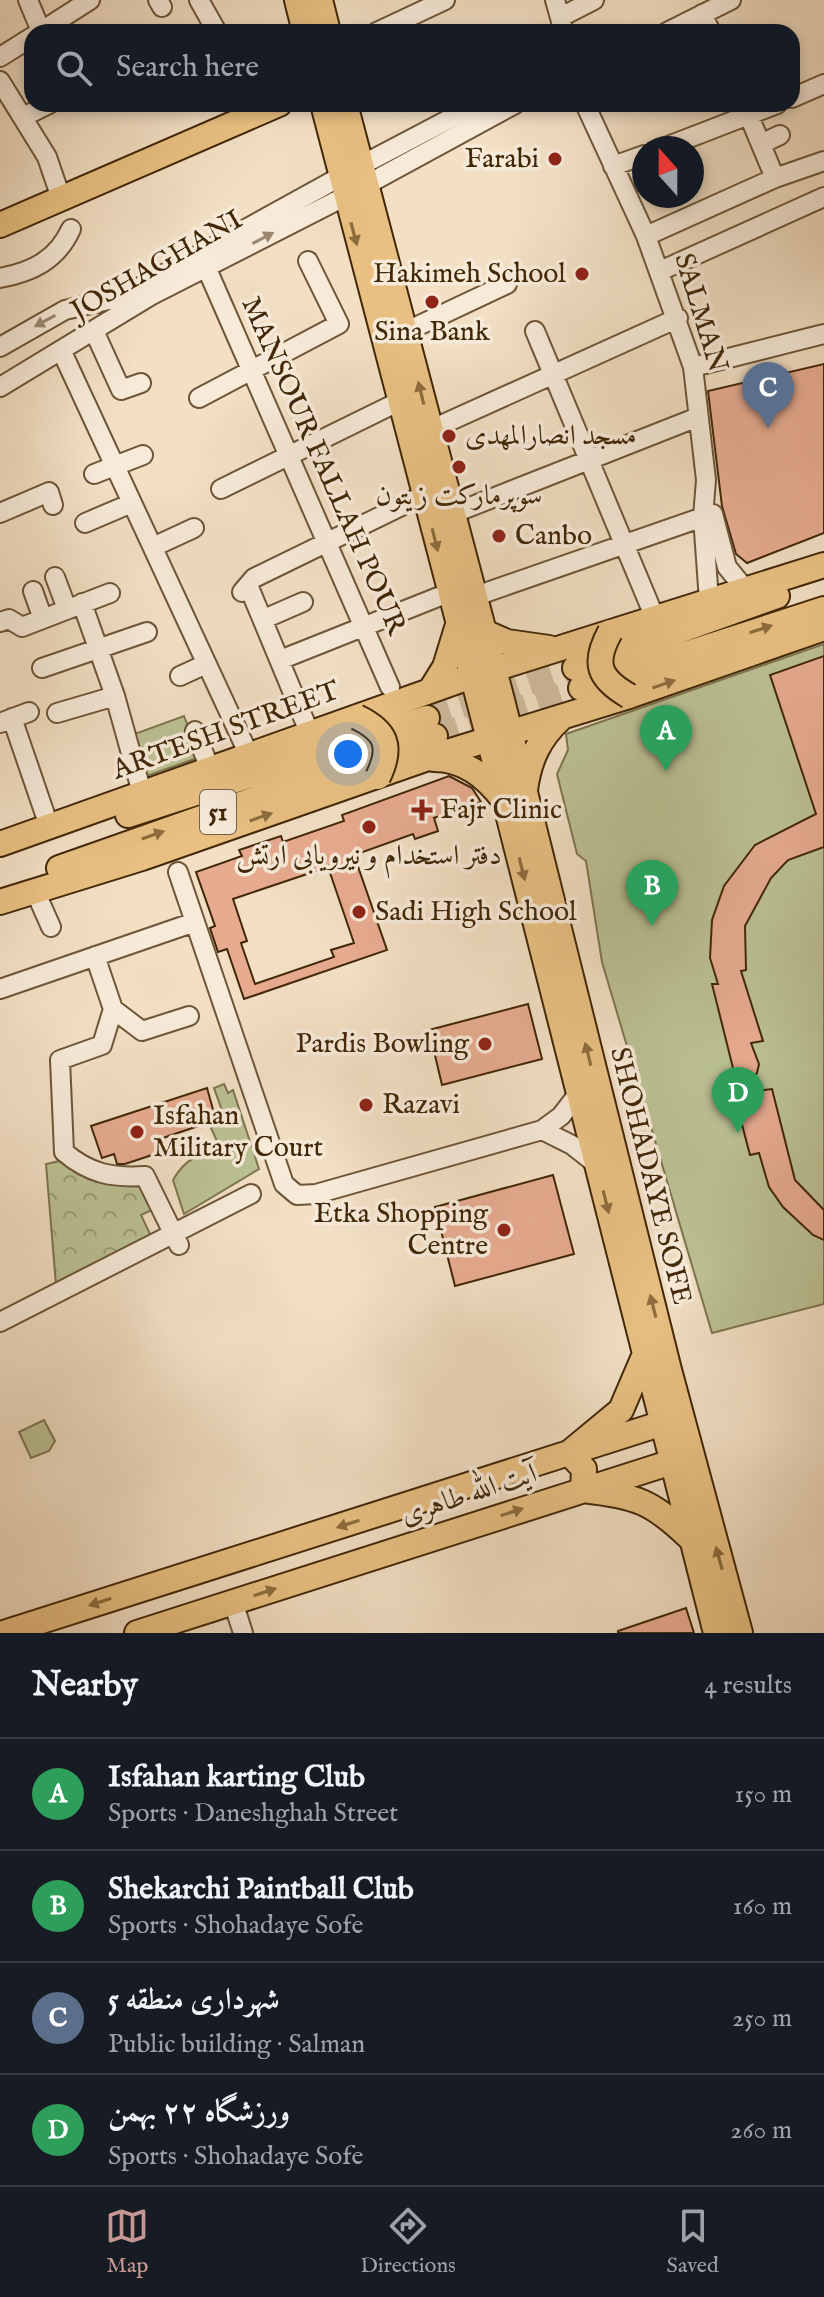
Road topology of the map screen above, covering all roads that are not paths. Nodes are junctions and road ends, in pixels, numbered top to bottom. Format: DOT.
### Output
graph roads {
  1 [pos="28,0"];
  2 [pos="199,0"];
  3 [pos="297,0"];
  4 [pos="320,0"];
  5 [pos="445,0"];
  6 [pos="594,0"];
  7 [pos="731,0"];
  8 [pos="83,2"];
  9 [pos="702,14"];
  10 [pos="560,16"];
  11 [pos="37,24"];
  12 [pos="51,24"];
  13 [pos="212,24"];
  14 [pos="303,24"];
  15 [pos="326,24"];
  16 [pos="394,24"];
  17 [pos="683,24"];
  18 [pos="707,24"];
  19 [pos="24,42"];
  20 [pos="0,57"];
  21 [pos="0,81"];
  22 [pos="824,84"];
  23 [pos="800,94"];
  24 [pos="33,112"];
  25 [pos="247,112"];
  26 [pos="326,112"];
  27 [pos="346,112"];
  28 [pos="465,112"];
  29 [pos="498,112"];
  30 [pos="589,112"];
  31 [pos="743,112"];
  32 [pos="748,112"];
  33 [pos="23,117"];
  34 [pos="780,135"];
  35 [pos="690,136"];
  36 [pos="761,144"];
  37 [pos="632,159"];
  38 [pos="824,161"];
  39 [pos="613,166"];
  40 [pos="775,178"];
  41 [pos="352,181"];
  42 [pos="824,197"];
  43 [pos="61,198"];
  44 [pos="0,225"];
  45 [pos="71,229"];
  46 [pos="646,236"];
  47 [pos="308,261"];
  48 [pos="207,269"];
  49 [pos="660,271"];
  50 [pos="0,278"];
  51 [pos="507,284"];
  52 [pos="147,290"];
  53 [pos="678,318"];
  54 [pos="535,331"];
  55 [pos="405,332"];
  56 [pos="95,333"];
  57 [pos="824,334"];
  58 [pos="0,347"];
  59 [pos="62,352"];
  60 [pos="693,367"];
  61 [pos="250,371"];
  62 [pos="554,376"];
  63 [pos="141,383"];
  64 [pos="0,387"];
  65 [pos="199,398"];
  66 [pos="400,401"];
  67 [pos="698,417"];
  68 [pos="430,430"];
  69 [pos="143,455"];
  70 [pos="287,456"];
  71 [pos="590,458"];
  72 [pos="115,466"];
  73 [pos="94,474"];
  74 [pos="706,480"];
  75 [pos="221,489"];
  76 [pos="424,495"];
  77 [pos="132,503"];
  78 [pos="53,505"];
  79 [pos="0,513"];
  80 [pos="452,514"];
  81 [pos="703,517"];
  82 [pos="85,523"];
  83 [pos="194,528"];
  84 [pos="326,544"];
  85 [pos="627,544"];
  86 [pos="153,547"];
  87 [pos="824,565"];
  88 [pos="718,570"];
  89 [pos="55,577"];
  90 [pos="824,578"];
  91 [pos="745,589"];
  92 [pos="33,591"];
  93 [pos="110,593"];
  94 [pos="451,595"];
  95 [pos="709,601"];
  96 [pos="303,602"];
  97 [pos="75,606"];
  98 [pos="824,609"];
  99 [pos="655,618"];
  100 [pos="43,619"];
  101 [pos="264,619"];
  102 [pos="0,622"];
  103 [pos="458,626"];
  104 [pos="363,627"];
  105 [pos="824,628"];
  106 [pos="147,632"];
  107 [pos="610,632"];
  108 [pos="559,648"];
  109 [pos="100,650"];
  110 [pos="480,656"];
  111 [pos="280,660"];
  112 [pos="206,664"];
  113 [pos="42,668"];
  114 [pos="180,676"];
  115 [pos="390,687"];
  116 [pos="430,691"];
  117 [pos="115,696"];
  118 [pos="629,696"];
  119 [pos="57,713"];
  120 [pos="14,717"];
  121 [pos="357,717"];
  122 [pos="561,718"];
  123 [pos="195,731"];
  124 [pos="310,734"];
  125 [pos="499,735"];
  126 [pos="430,737"];
  127 [pos="249,755"];
  128 [pos="210,769"];
  129 [pos="378,777"];
  130 [pos="142,793"];
  131 [pos="514,800"];
  132 [pos="49,826"];
  133 [pos="195,840"];
  134 [pos="0,844"];
  135 [pos="0,856"];
  136 [pos="142,858"];
  137 [pos="178,872"];
  138 [pos="0,889"];
  139 [pos="35,891"];
  140 [pos="0,902"];
  141 [pos="195,922"];
  142 [pos="51,927"];
  143 [pos="95,956"];
  144 [pos="0,989"];
  145 [pos="113,1009"];
  146 [pos="189,1016"];
  147 [pos="578,1094"];
  148 [pos="542,1130"];
  149 [pos="596,1164"];
  150 [pos="251,1194"];
  151 [pos="176,1239"];
  152 [pos="0,1322"];
  153 [pos="645,1354"];
  154 [pos="663,1423"];
  155 [pos="687,1438"];
  156 [pos="569,1453"];
  157 [pos="672,1462"];
  158 [pos="583,1490"];
  159 [pos="692,1540"];
  160 [pos="233,1602"];
  161 [pos="4,1633"];
  162 [pos="137,1633"];
  163 [pos="243,1633"];
  164 [pos="716,1633"];
  165 [pos="740,1633"];
  1 -- 11 [label="street"];
  2 -- 13 [label="street"];
  3 -- 14 [label="main road"];
  4 -- 15 [label="main road"];
  5 -- 16 [label="street"];
  6 -- 10 [label="street"];
  7 -- 9 [label="street"];
  8 -- 12 [label="street"];
  9 -- 17 [label="street"];
  9 -- 18 [label="street"];
  19 -- 20 [label="street"];
  21 -- 33 [label="street"];
  22 -- 23 [label="street"];
  24 -- 33 [label="street"];
  25 -- 43 [label="main road"];
  26 -- 41 [label="main road"];
  27 -- 41 [label="main road"];
  28 -- 41 [label="street"];
  29 -- 41 [label="street"];
  30 -- 39 [label="street, SALMAN"];
  31 -- 35 [label="street"];
  32 -- 36 [label="street"];
  33 -- 43 [label="street"];
  34 -- 36 [label="street"];
  36 -- 40 [label="street"];
  37 -- 39 [label="street"];
  38 -- 40 [label="street"];
  39 -- 46 [label="street, SALMAN"];
  40 -- 46 [label="street"];
  48 -- 41 [label="street, JOSHAGHANI, one-way"];
  41 -- 52 [label="street, JOSHAGHANI"];
  41 -- 55 [label="main road"];
  41 -- 66 [label="main road, one-way"];
  42 -- 49 [label="street"];
  43 -- 44 [label="main road"];
  45 -- 50 [label="street"];
  46 -- 49 [label="street, SALMAN"];
  47 -- 61 [label="street"];
  48 -- 52 [label="street, JOSHAGHANI"];
  48 -- 61 [label="street, MANSOUR FALLAH POUR"];
  49 -- 53 [label="street, SALMAN"];
  51 -- 55 [label="street"];
  52 -- 56 [label="street, JOSHAGHANI"];
  52 -- 58 [label="street, JOSHAGHANI, one-way"];
  53 -- 60 [label="street, SALMAN"];
  53 -- 62 [label="street"];
  54 -- 62 [label="street"];
  68 -- 55 [label="main road, one-way"];
  56 -- 59 [label="street, JOSHAGHANI"];
  56 -- 63 [label="street"];
  57 -- 60 [label="street"];
  59 -- 64 [label="street, JOSHAGHANI"];
  59 -- 72 [label="street"];
  60 -- 67 [label="street, SALMAN"];
  61 -- 65 [label="street"];
  61 -- 70 [label="street, MANSOUR FALLAH POUR"];
  62 -- 68 [label="street"];
  62 -- 71 [label="street"];
  66 -- 70 [label="street"];
  66 -- 76 [label="main road"];
  67 -- 71 [label="street"];
  67 -- 74 [label="street, SALMAN"];
  68 -- 80 [label="main road"];
  69 -- 72 [label="street"];
  70 -- 75 [label="street"];
  70 -- 84 [label="street, MANSOUR FALLAH POUR"];
  71 -- 80 [label="street"];
  71 -- 85 [label="street"];
  72 -- 73 [label="street"];
  72 -- 77 [label="street"];
  74 -- 81 [label="street, SALMAN"];
  74 -- 88 [label="street"];
  76 -- 84 [label="street"];
  76 -- 94 [label="main road, one-way"];
  77 -- 82 [label="street"];
  77 -- 86 [label="street"];
  78 -- 79 [label="street"];
  80 -- 94 [label="main road"];
  81 -- 85 [label="street"];
  81 -- 88 [label="street, SALMAN"];
  83 -- 86 [label="street"];
  84 -- 101 [label="street"];
  84 -- 104 [label="street, MANSOUR FALLAH POUR"];
  85 -- 94 [label="street"];
  85 -- 99 [label="street"];
  86 -- 112 [label="street"];
  87 -- 91 [label="main road, ARTESH STREET"];
  88 -- 91 [label="street"];
  88 -- 95 [label="street, SALMAN"];
  89 -- 97 [label="street"];
  90 -- 98 [label="main road, one-way"];
  91 -- 95 [label="main road, ARTESH STREET"];
  92 -- 100 [label="street"];
  93 -- 97 [label="street"];
  94 -- 103 [label="main road"];
  94 -- 104 [label="street"];
  94 -- 110 [label="main road"];
  95 -- 99 [label="main road, ARTESH STREET"];
  96 -- 101 [label="street"];
  97 -- 100 [label="street"];
  97 -- 109 [label="street"];
  99 -- 107 [label="main road, ARTESH STREET"];
  100 -- 102 [label="street"];
  101 -- 111 [label="street"];
  103 -- 110 [label="main road"];
  103 -- 116 [label="main road"];
  104 -- 111 [label="street"];
  104 -- 115 [label="street, MANSOUR FALLAH POUR"];
  118 -- 105 [label="main road, one-way"];
  106 -- 109 [label="street"];
  107 -- 108 [label="main road, ARTESH STREET"];
  107 -- 118 [label="main road, bridge"];
  108 -- 110 [label="main road, ARTESH STREET"];
  108 -- 110 [label="main road"];
  109 -- 113 [label="street"];
  109 -- 117 [label="street"];
  110 -- 116 [label="main road, ARTESH STREET"];
  110 -- 125 [label="main road, SHOHADAYE SOFE"];
  111 -- 124 [label="street"];
  112 -- 114 [label="street"];
  112 -- 127 [label="street"];
  116 -- 121 [label="main road, ARTESH STREET"];
  117 -- 119 [label="street"];
  117 -- 130 [label="street"];
  118 -- 122 [label="main road"];
  120 -- 132 [label="street"];
  121 -- 124 [label="main road, ARTESH STREET"];
  121 -- 129 [label="main road, bridge"];
  122 -- 125 [label="main road"];
  122 -- 131 [label="main road"];
  123 -- 128 [label="street"];
  124 -- 127 [label="main road, ARTESH STREET"];
  125 -- 126 [label="main road"];
  125 -- 131 [label="main road, SHOHADAYE SOFE"];
  126 -- 129 [label="main road"];
  126 -- 131 [label="main road"];
  126 -- 135 [label="main road, 51"];
  138 -- 126 [label="main road, 51, one-way"];
  127 -- 128 [label="main road, ARTESH STREET"];
  128 -- 130 [label="main road, ARTESH STREET"];
  133 -- 129 [label="main road, one-way"];
  130 -- 132 [label="main road, ARTESH STREET"];
  131 -- 147 [label="main road, SHOHADAYE SOFE, one-way"];
  155 -- 131 [label="main road, SHOHADAYE SOFE, one-way"];
  132 -- 134 [label="main road, ARTESH STREET"];
  133 -- 136 [label="main road"];
  133 -- 137 [label="street"];
  136 -- 137 [label="street"];
  136 -- 139 [label="main road"];
  137 -- 141 [label="street"];
  139 -- 140 [label="main road"];
  139 -- 142 [label="street"];
  141 -- 143 [label="street"];
  141 -- 148 [label="street"];
  143 -- 144 [label="street"];
  143 -- 145 [label="street"];
  145 -- 146 [label="street"];
  145 -- 151 [label="street"];
  147 -- 148 [label="street"];
  147 -- 149 [label="main road, SHOHADAYE SOFE"];
  148 -- 149 [label="street"];
  149 -- 153 [label="main road, SHOHADAYE SOFE, one-way"];
  150 -- 151 [label="street"];
  151 -- 152 [label="street"];
  153 -- 154 [label="main road, SHOHADAYE SOFE"];
  153 -- 156 [label="main road, آیت الله طاهری"];
  154 -- 155 [label="main road"];
  154 -- 156 [label="main road, آیت الله طاهری"];
  154 -- 157 [label="main road, SHOHADAYE SOFE"];
  155 -- 157 [label="main road"];
  165 -- 155 [label="main road, SHOHADAYE SOFE, one-way"];
  156 -- 158 [label="main road"];
  156 -- 161 [label="main road, آیت الله طاهری, one-way"];
  157 -- 158 [label="main road, آیت الله طاهری"];
  157 -- 159 [label="main road, SHOHADAYE SOFE"];
  158 -- 159 [label="main road"];
  160 -- 158 [label="main road, آیت الله طاهری, one-way"];
  159 -- 164 [label="main road, SHOHADAYE SOFE"];
  160 -- 162 [label="main road, آیت الله طاهری"];
  160 -- 163 [label="street"];
}
